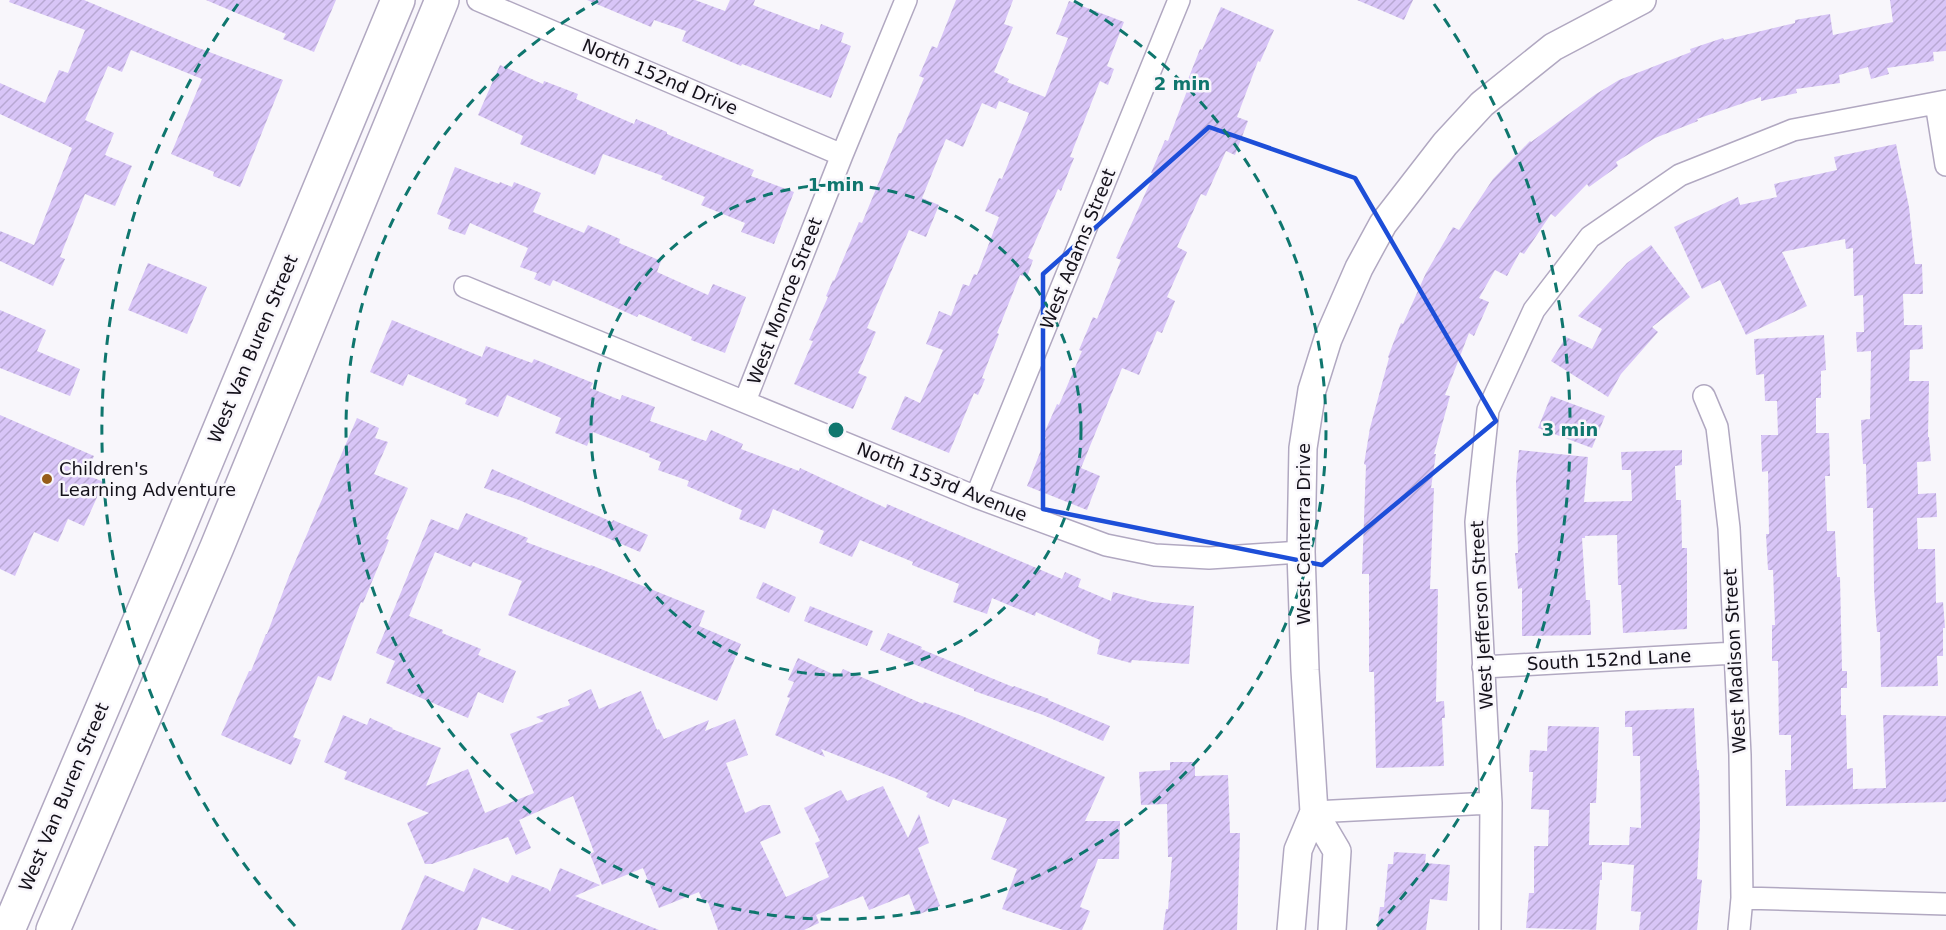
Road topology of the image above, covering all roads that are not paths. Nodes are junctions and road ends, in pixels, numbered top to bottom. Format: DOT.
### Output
graph roads {
  1 [pos="398,0"];
  2 [pos="442,0"];
  3 [pos="478,0"];
  4 [pos="906,0"];
  5 [pos="1179,0"];
  6 [pos="1642,0"];
  7 [pos="1941,102"];
  8 [pos="842,155"];
  9 [pos="1946,165"];
  10 [pos="465,287"];
  11 [pos="1704,396"];
  12 [pos="745,401"];
  13 [pos="976,497"];
  14 [pos="1301,552"];
  15 [pos="1735,653"];
  16 [pos="1483,667"];
  17 [pos="99,714"];
  18 [pos="140,730"];
  19 [pos="1491,803"];
  20 [pos="1314,812"];
  21 [pos="1742,898"];
  22 [pos="1946,904"];
  23 [pos="8,930"];
  24 [pos="53,930"];
  25 [pos="1292,930"];
  26 [pos="1332,930"];
  27 [pos="1490,930"];
  28 [pos="1739,930"];
  1 -- 17 [label="main road, West Van Buren Street"];
  2 -- 18 [label="main road"];
  3 -- 8 [label="street, North 152nd Drive"];
  4 -- 8 [label="street, West Monroe Street"];
  5 -- 13 [label="street, West Adams Street"];
  6 -- 14 [label="street, West Centerra Drive"];
  7 -- 9 [label="street"];
  7 -- 16 [label="street, West Jefferson Street"];
  8 -- 12 [label="street, West Monroe Street"];
  10 -- 12 [label="street, North 153rd Avenue"];
  11 -- 15 [label="street, West Madison Street"];
  12 -- 13 [label="street, North 153rd Avenue"];
  13 -- 14 [label="street, North 153rd Avenue"];
  14 -- 20 [label="street, West Centerra Drive"];
  15 -- 16 [label="street, South 152nd Lane"];
  15 -- 21 [label="street, West Madison Street"];
  16 -- 19 [label="street, West Jefferson Street"];
  17 -- 18 [label="main road"];
  17 -- 23 [label="main road, West Van Buren Street"];
  18 -- 24 [label="main road"];
  19 -- 20 [label="street"];
  19 -- 27 [label="street, West Jefferson Street"];
  20 -- 25 [label="street, West Centerra Drive"];
  20 -- 26 [label="street, West Centerra Drive"];
  21 -- 22 [label="street"];
  21 -- 28 [label="street, West Madison Street"];
}
